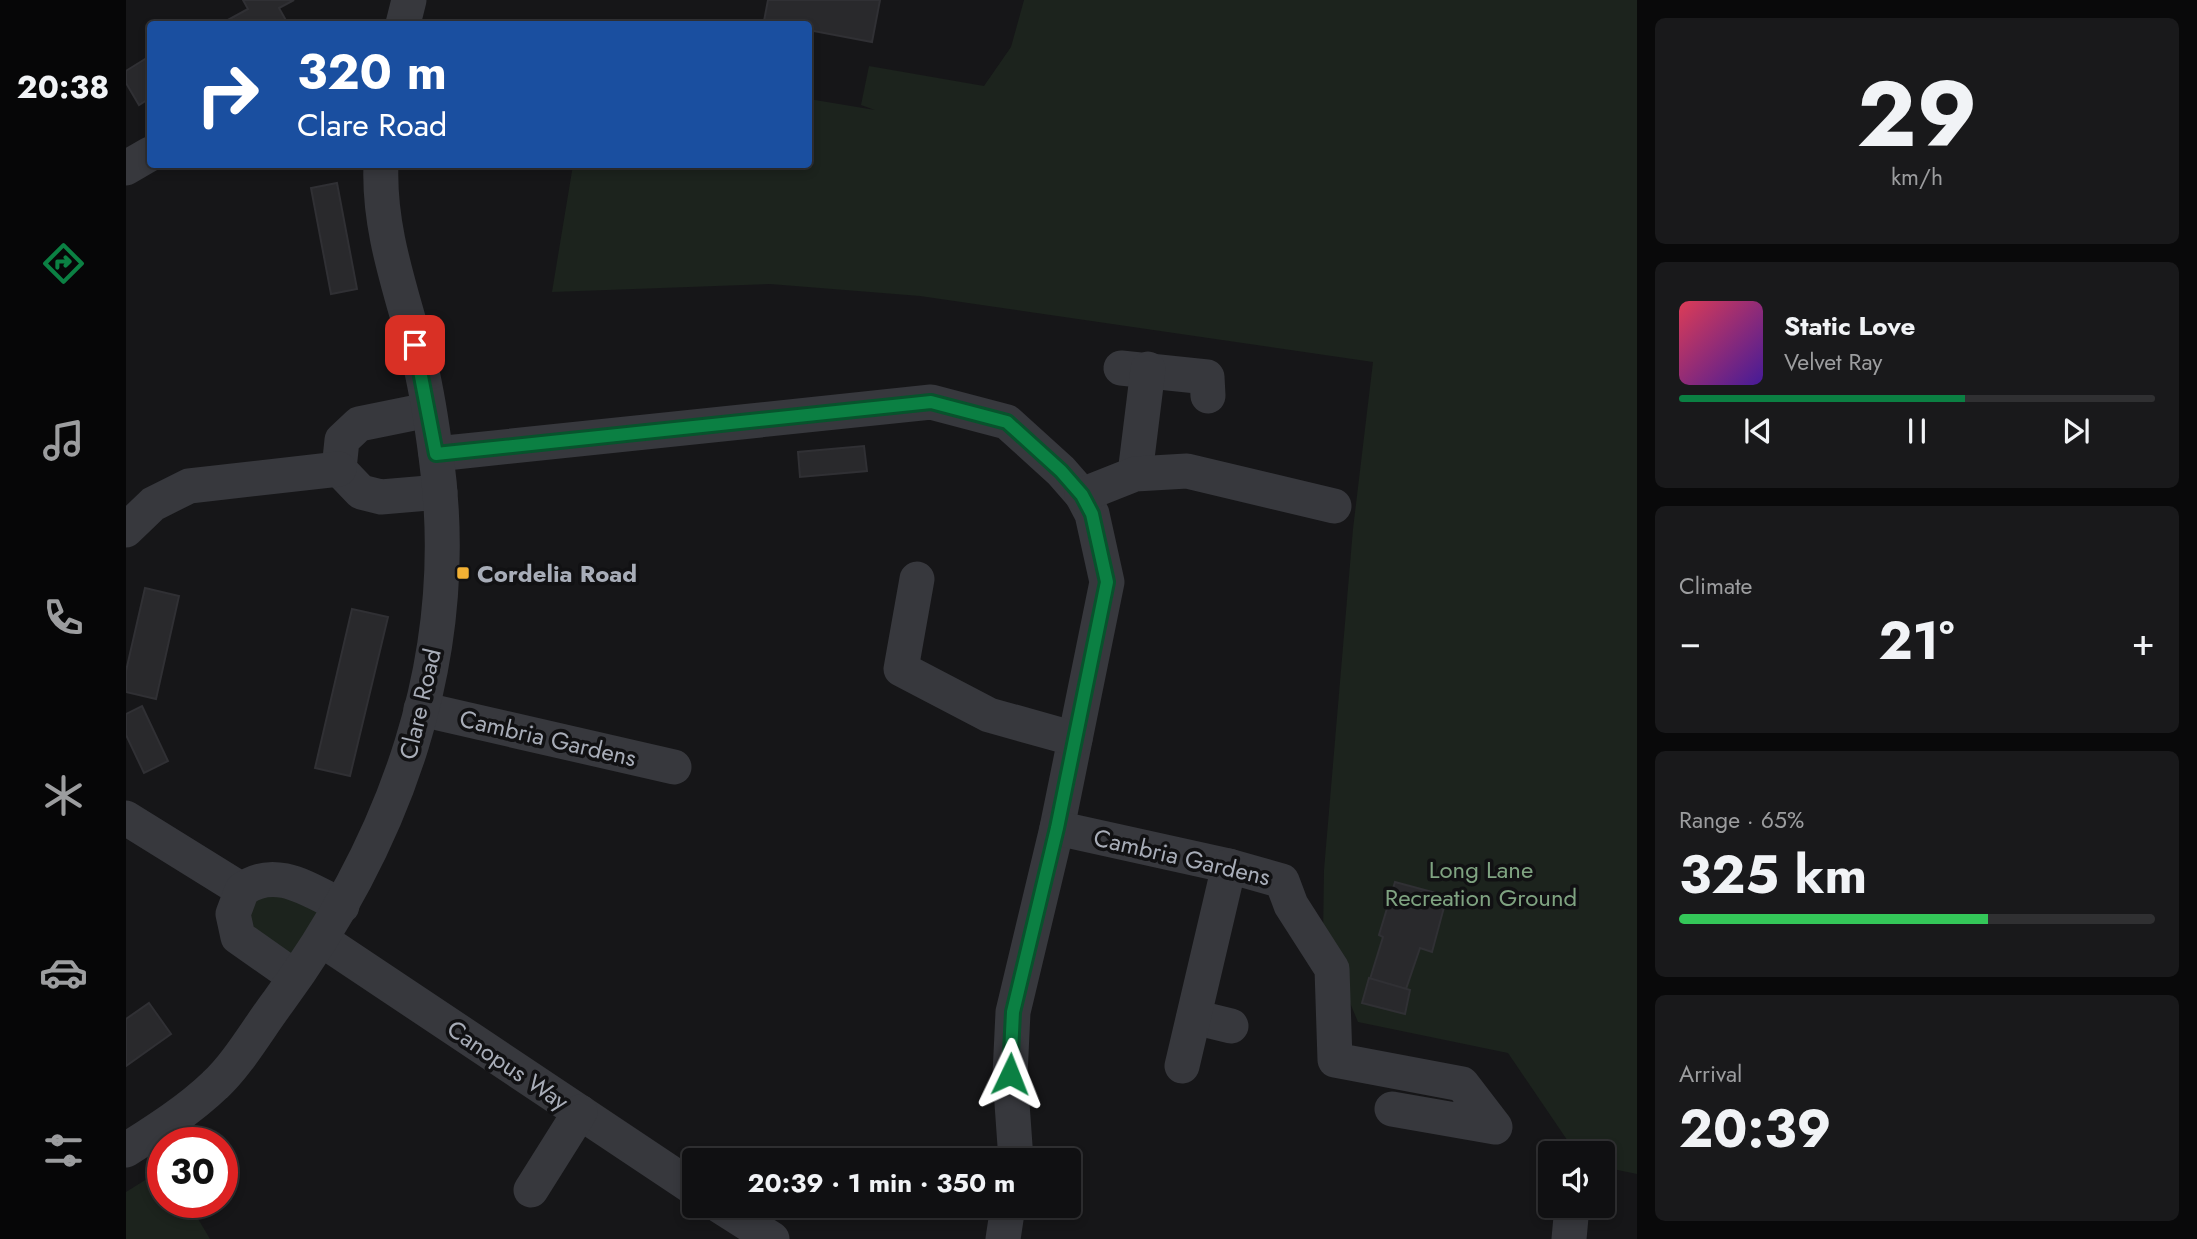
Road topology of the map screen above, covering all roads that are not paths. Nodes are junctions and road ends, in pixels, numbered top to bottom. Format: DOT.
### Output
graph roads {
  1 [pos="410,0"];
  2 [pos="404,21"];
  3 [pos="147,156"];
  4 [pos="126,168"];
  5 [pos="382,168"];
  6 [pos="1208,396"];
  7 [pos="428,410"];
  8 [pos="436,454"];
  9 [pos="339,469"];
  10 [pos="1135,474"];
  11 [pos="440,492"];
  12 [pos="1082,495"];
  13 [pos="1335,506"];
  14 [pos="126,530"];
  15 [pos="917,579"];
  16 [pos="421,709"];
  17 [pos="1075,739"];
  18 [pos="674,769"];
  19 [pos="126,818"];
  20 [pos="1057,828"];
  21 [pos="1228,866"];
  22 [pos="242,890"];
  23 [pos="342,906"];
  24 [pos="322,940"];
  25 [pos="295,977"];
  26 [pos="1194,1017"];
  27 [pos="1231,1026"];
  28 [pos="1182,1066"];
  29 [pos="1392,1109"];
  30 [pos="580,1112"];
  31 [pos="1015,1148"];
  32 [pos="126,1150"];
  33 [pos="682,1180"];
  34 [pos="531,1190"];
  35 [pos="739,1218"];
  36 [pos="1006,1218"];
  37 [pos="1571,1218"];
  38 [pos="772,1239"];
  39 [pos="1003,1239"];
  40 [pos="1569,1239"];
  1 -- 2 [label="street"];
  3 -- 4 [label="street"];
  5 -- 7 [label="street, Clare Road"];
  6 -- 10 [label="street"];
  7 -- 8 [label="street, Clare Road"];
  7 -- 9 [label="street"];
  8 -- 11 [label="street, Clare Road"];
  8 -- 12 [label="street"];
  9 -- 11 [label="street"];
  9 -- 14 [label="street"];
  10 -- 12 [label="street"];
  10 -- 13 [label="street"];
  11 -- 16 [label="street, Clare Road"];
  12 -- 17 [label="street"];
  15 -- 17 [label="street"];
  16 -- 18 [label="street, Cambria Gardens"];
  16 -- 23 [label="street, Clare Road"];
  17 -- 20 [label="street"];
  19 -- 22 [label="street"];
  20 -- 21 [label="street, Cambria Gardens"];
  20 -- 31 [label="street"];
  21 -- 26 [label="street"];
  21 -- 29 [label="street, Cambria Gardens"];
  22 -- 23 [label="street"];
  22 -- 25 [label="street"];
  23 -- 24 [label="street, Clare Road"];
  24 -- 25 [label="street, Clare Road"];
  24 -- 30 [label="street, Canopus Way"];
  25 -- 32 [label="street, Clare Road"];
  26 -- 27 [label="street"];
  26 -- 28 [label="street"];
  30 -- 33 [label="street, Canopus Way"];
  30 -- 34 [label="street"];
  35 -- 38 [label="street"];
  36 -- 39 [label="street"];
  37 -- 40 [label="street"];
}
